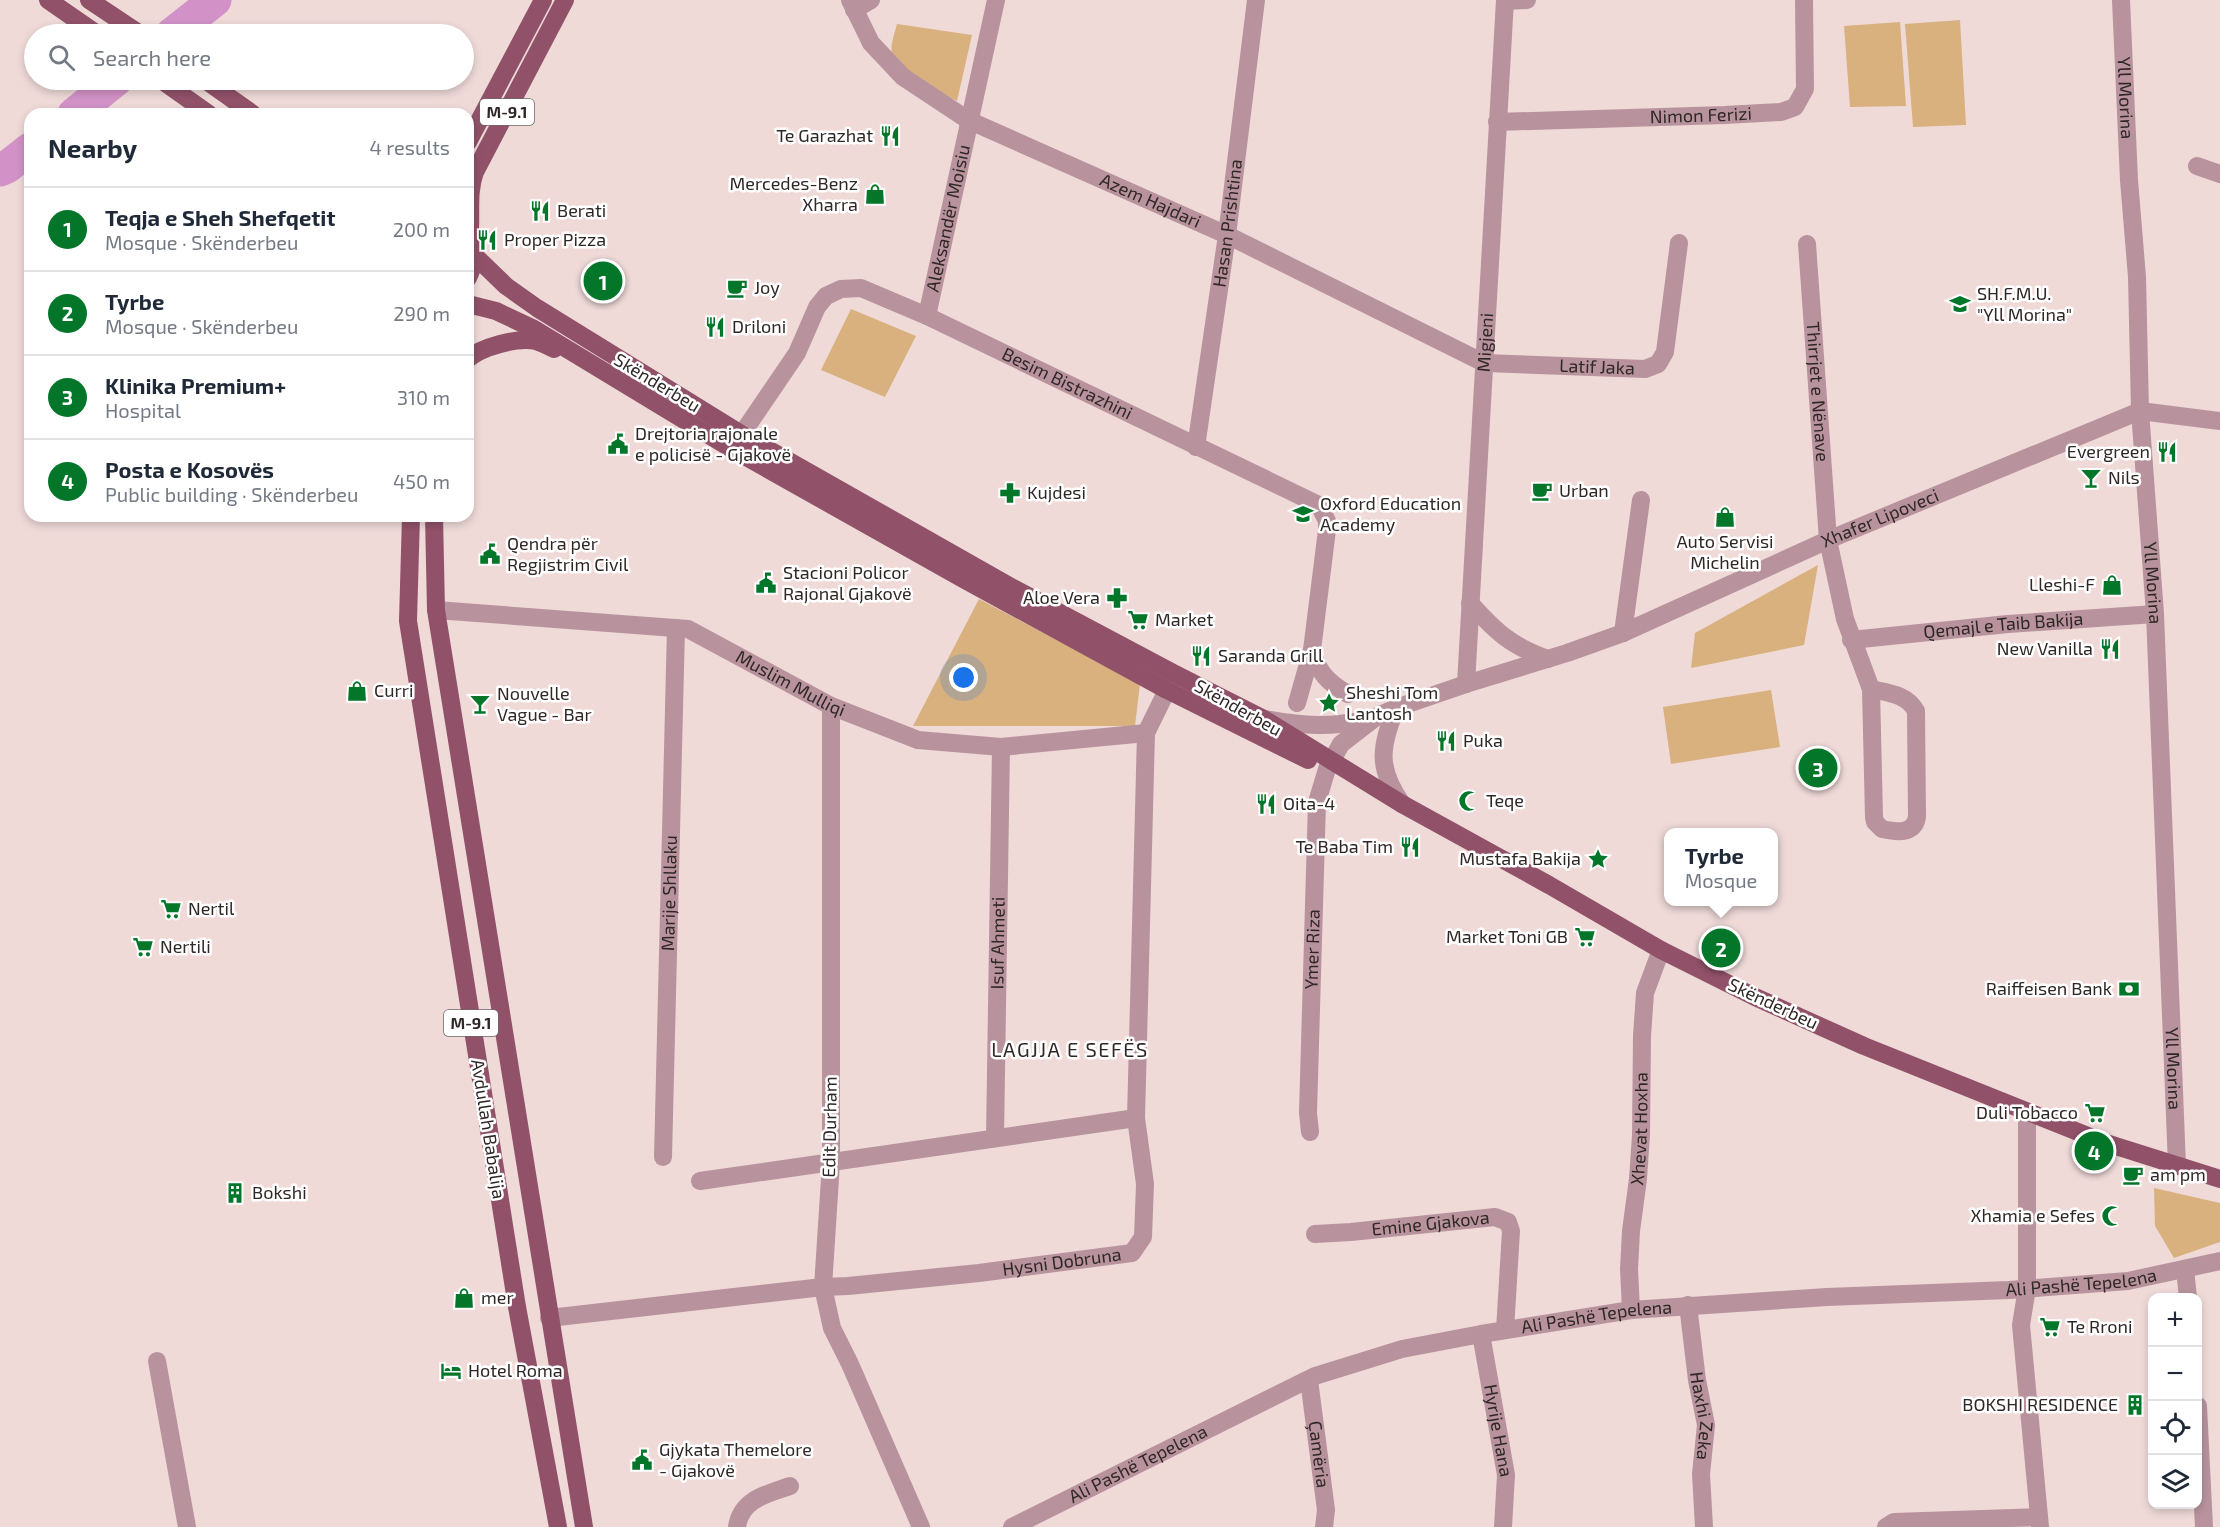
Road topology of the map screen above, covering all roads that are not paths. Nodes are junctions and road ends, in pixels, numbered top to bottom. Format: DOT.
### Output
graph roads {
  1 [pos="48,0"];
  2 [pos="88,0"];
  3 [pos="543,0"];
  4 [pos="565,0"];
  5 [pos="871,0"];
  6 [pos="996,0"];
  7 [pos="1256,0"];
  8 [pos="1527,0"];
  9 [pos="1804,0"];
  10 [pos="2121,0"];
  11 [pos="1505,1"];
  12 [pos="852,5"];
  13 [pos="83,24"];
  14 [pos="125,24"];
  15 [pos="174,90"];
  16 [pos="220,90"];
  17 [pos="200,108"];
  18 [pos="245,108"];
  19 [pos="968,120"];
  20 [pos="1497,122"];
  21 [pos="474,131"];
  22 [pos="2197,166"];
  23 [pos="474,174"];
  24 [pos="2220,174"];
  25 [pos="1227,235"];
  26 [pos="1679,243"];
  27 [pos="1808,244"];
  28 [pos="474,251"];
  29 [pos="475,256"];
  30 [pos="474,259"];
  31 [pos="474,306"];
  32 [pos="927,316"];
  33 [pos="474,356"];
  34 [pos="1484,363"];
  35 [pos="614,379"];
  36 [pos="2140,411"];
  37 [pos="2220,422"];
  38 [pos="737,441"];
  39 [pos="1196,447"];
  40 [pos="1641,500"];
  41 [pos="411,522"];
  42 [pos="434,522"];
  43 [pos="1828,540"];
  44 [pos="1470,603"];
  45 [pos="436,610"];
  46 [pos="2155,614"];
  47 [pos="676,628"];
  48 [pos="1623,633"];
  49 [pos="1851,640"];
  50 [pos="1311,650"];
  51 [pos="1548,659"];
  52 [pos="1171,682"];
  53 [pos="1466,684"];
  54 [pos="1871,689"];
  55 [pos="1348,694"];
  56 [pos="1297,704"];
  57 [pos="831,706"];
  58 [pos="1396,708"];
  59 [pos="1376,717"];
  60 [pos="1262,718"];
  61 [pos="1146,733"];
  62 [pos="1001,747"];
  63 [pos="1329,764"];
  64 [pos="1402,804"];
  65 [pos="1661,950"];
  66 [pos="2027,1112"];
  67 [pos="1136,1118"];
  68 [pos="1310,1132"];
  69 [pos="995,1138"];
  70 [pos="663,1156"];
  71 [pos="831,1164"];
  72 [pos="2176,1166"];
  73 [pos="2220,1179"];
  74 [pos="700,1181"];
  75 [pos="1315,1234"];
  76 [pos="2220,1261"];
  77 [pos="2185,1269"];
  78 [pos="824,1287"];
  79 [pos="2027,1288"];
  80 [pos="2187,1293"];
  81 [pos="1688,1305"];
  82 [pos="1631,1310"];
  83 [pos="549,1318"];
  84 [pos="1505,1330"];
  85 [pos="1481,1334"];
  86 [pos="157,1361"];
  87 [pos="1309,1380"];
  88 [pos="2200,1455"];
  89 [pos="790,1486"];
  90 [pos="2039,1522"];
  91 [pos="187,1527"];
  92 [pos="558,1527"];
  93 [pos="584,1527"];
  94 [pos="737,1527"];
  95 [pos="921,1527"];
  96 [pos="1012,1527"];
  97 [pos="1324,1527"];
  98 [pos="1503,1527"];
  99 [pos="1704,1527"];
  100 [pos="1886,1527"];
  101 [pos="2204,1527"];
  1 -- 13 [label="main road"];
  2 -- 14 [label="main road"];
  3 -- 21 [label="main road, M-9.1"];
  4 -- 23 [label="main road, M-9.1"];
  5 -- 12 [label="street"];
  6 -- 19 [label="street, Aleksandër Moisiu"];
  7 -- 25 [label="street, Hasan Prishtina"];
  8 -- 11 [label="street"];
  9 -- 20 [label="street, Nimon Ferizi"];
  10 -- 36 [label="street, Yll Morina"];
  11 -- 20 [label="street, Migjeni"];
  12 -- 19 [label="street, Azem Hajdari"];
  15 -- 17 [label="main road"];
  16 -- 18 [label="main road"];
  19 -- 25 [label="street, Azem Hajdari"];
  19 -- 32 [label="street, Aleksandër Moisiu"];
  20 -- 34 [label="street, Migjeni"];
  22 -- 24 [label="street"];
  25 -- 34 [label="street, Azem Hajdari"];
  25 -- 39 [label="street, Hasan Prishtina"];
  26 -- 34 [label="street, Latif Jaka"];
  27 -- 43 [label="street, Thirrjet e Nënave"];
  28 -- 29 [label="main road, M-9.1"];
  29 -- 30 [label="main road, M-9.1"];
  29 -- 38 [label="main road, Skënderbeu"];
  31 -- 35 [label="main road, Skënderbeu"];
  32 -- 38 [label="street, Besim Bistrazhini"];
  32 -- 39 [label="street, Besim Bistrazhini"];
  33 -- 35 [label="main road"];
  34 -- 44 [label="street, Migjeni"];
  35 -- 38 [label="main road, Skënderbeu"];
  36 -- 37 [label="street"];
  36 -- 43 [label="street, Xhafer Lipoveci"];
  36 -- 46 [label="street, Yll Morina"];
  38 -- 52 [label="main road, Skënderbeu"];
  39 -- 50 [label="street, Besim Bistrazhini"];
  40 -- 48 [label="street"];
  41 -- 92 [label="main road, Avdullah Babalija / M-9.1"];
  42 -- 45 [label="main road, Avdullah Babalija / M-9.1"];
  43 -- 48 [label="street, Xhafer Lipoveci"];
  43 -- 49 [label="street, Thirrjet e Nënave"];
  44 -- 51 [label="street"];
  44 -- 53 [label="street, Migjeni"];
  45 -- 47 [label="street, Muslim Mulliqi"];
  45 -- 83 [label="main road, Avdullah Babalija / M-9.1"];
  46 -- 49 [label="street, Qemajl e Taib Bakija"];
  46 -- 72 [label="street, Yll Morina"];
  47 -- 57 [label="street, Muslim Mulliqi"];
  47 -- 70 [label="street, Marije Shllaku"];
  48 -- 51 [label="street, Xhafer Lipoveci"];
  49 -- 54 [label="street, Thirrjet e Nënave"];
  50 -- 55 [label="street"];
  50 -- 56 [label="street, Besim Bistrazhini"];
  51 -- 53 [label="street, Xhafer Lipoveci"];
  52 -- 60 [label="main road, Skënderbeu"];
  52 -- 61 [label="street, Hysni Dobruna"];
  52 -- 63 [label="main road, Skënderbeu"];
  53 -- 58 [label="street, Xhafer Lipoveci"];
  54 -- 54 [label="street"];
  57 -- 62 [label="street, Muslim Mulliqi"];
  57 -- 71 [label="street, Edit Durham"];
  58 -- 59 [label="street, Xhafer Lipoveci"];
  58 -- 64 [label="street"];
  59 -- 60 [label="street"];
  59 -- 63 [label="street, Xhafer Lipoveci"];
  60 -- 63 [label="main road, Skënderbeu"];
  61 -- 62 [label="street, Muslim Mulliqi"];
  61 -- 67 [label="street, Hysni Dobruna"];
  62 -- 69 [label="street, Isuf Ahmeti"];
  63 -- 64 [label="main road, Skënderbeu"];
  63 -- 68 [label="street, Ymer Riza"];
  64 -- 65 [label="main road, Skënderbeu"];
  65 -- 66 [label="main road, Skënderbeu"];
  65 -- 82 [label="street, Xhevat Hoxha"];
  66 -- 72 [label="main road, Skënderbeu"];
  66 -- 79 [label="street"];
  67 -- 69 [label="street"];
  67 -- 78 [label="street, Hysni Dobruna"];
  69 -- 71 [label="street"];
  71 -- 74 [label="street"];
  71 -- 78 [label="street, Edit Durham"];
  72 -- 73 [label="main road, Skënderbeu"];
  75 -- 84 [label="street, Emine Gjakova"];
  76 -- 77 [label="street, Ali Pashë Tepelena"];
  77 -- 79 [label="street, Ali Pashë Tepelena"];
  77 -- 80 [label="street"];
  78 -- 83 [label="street, Hysni Dobruna"];
  78 -- 95 [label="street, Edit Durham"];
  79 -- 81 [label="street, Ali Pashë Tepelena"];
  79 -- 90 [label="street"];
  81 -- 82 [label="street, Ali Pashë Tepelena"];
  81 -- 99 [label="street, Haxhi Zeka"];
  82 -- 84 [label="street, Ali Pashë Tepelena"];
  83 -- 93 [label="main road, Avdullah Babalija / M-9.1"];
  84 -- 85 [label="street, Ali Pashë Tepelena"];
  85 -- 87 [label="street, Ali Pashë Tepelena"];
  85 -- 98 [label="street, Hyrije Hana"];
  86 -- 91 [label="street"];
  87 -- 96 [label="street, Ali Pashë Tepelena"];
  87 -- 97 [label="street, Çamëria"];
  88 -- 101 [label="street"];
  89 -- 94 [label="street"];
  90 -- 100 [label="street"];
}
